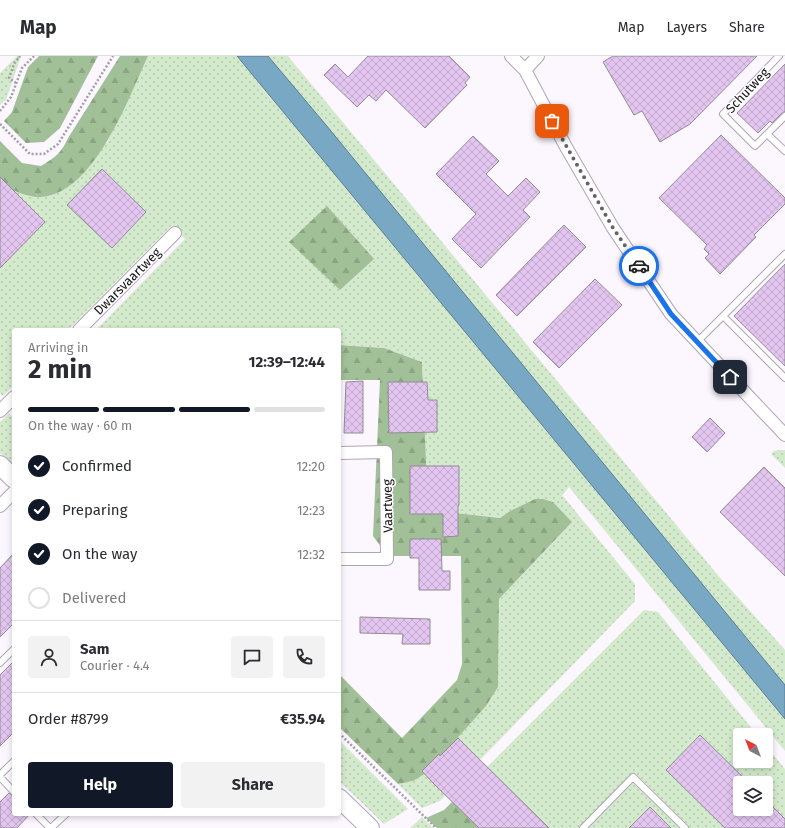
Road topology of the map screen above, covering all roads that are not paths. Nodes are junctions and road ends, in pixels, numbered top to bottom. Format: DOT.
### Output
graph roads {
  1 [pos="511,56"];
  2 [pos="538,56"];
  3 [pos="779,56"];
  4 [pos="525,70"];
  5 [pos="785,116"];
  6 [pos="767,134"];
  7 [pos="785,151"];
  8 [pos="175,233"];
  9 [pos="785,254"];
  10 [pos="723,316"];
  11 [pos="82,328"];
  12 [pos="697,342"];
  13 [pos="785,378"];
  14 [pos="12,399"];
  15 [pos="0,411"];
  16 [pos="785,435"];
  17 [pos="341,453"];
  18 [pos="0,465"];
  19 [pos="12,477"];
  20 [pos="12,494"];
  21 [pos="0,506"];
  22 [pos="341,559"];
  23 [pos="12,651"];
  24 [pos="0,663"];
  25 [pos="12,763"];
  26 [pos="0,776"];
  27 [pos="12,790"];
  28 [pos="341,800"];
  29 [pos="38,816"];
  30 [pos="64,816"];
  31 [pos="50,828"];
  32 [pos="370,828"];
  33 [pos="583,828"];
  34 [pos="685,828"];
  1 -- 4 [label="street"];
  2 -- 4 [label="street"];
  3 -- 6 [label="lane, Schutweg"];
  4 -- 12 [label="street"];
  5 -- 6 [label="lane, Schutweg"];
  6 -- 7 [label="lane"];
  8 -- 11 [label="street, Dwarsvaartweg"];
  9 -- 10 [label="lane"];
  10 -- 12 [label="lane"];
  10 -- 13 [label="lane"];
  12 -- 16 [label="street"];
  14 -- 15 [label="street"];
  17 -- 22 [label="street, Vaartweg"];
  18 -- 19 [label="street"];
  20 -- 21 [label="street"];
  23 -- 24 [label="lane"];
  25 -- 26 [label="lane"];
  26 -- 27 [label="lane"];
  28 -- 32 [label="street"];
  29 -- 31 [label="lane"];
  30 -- 31 [label="lane"];
  33 -- 34 [label="lane"];
}
